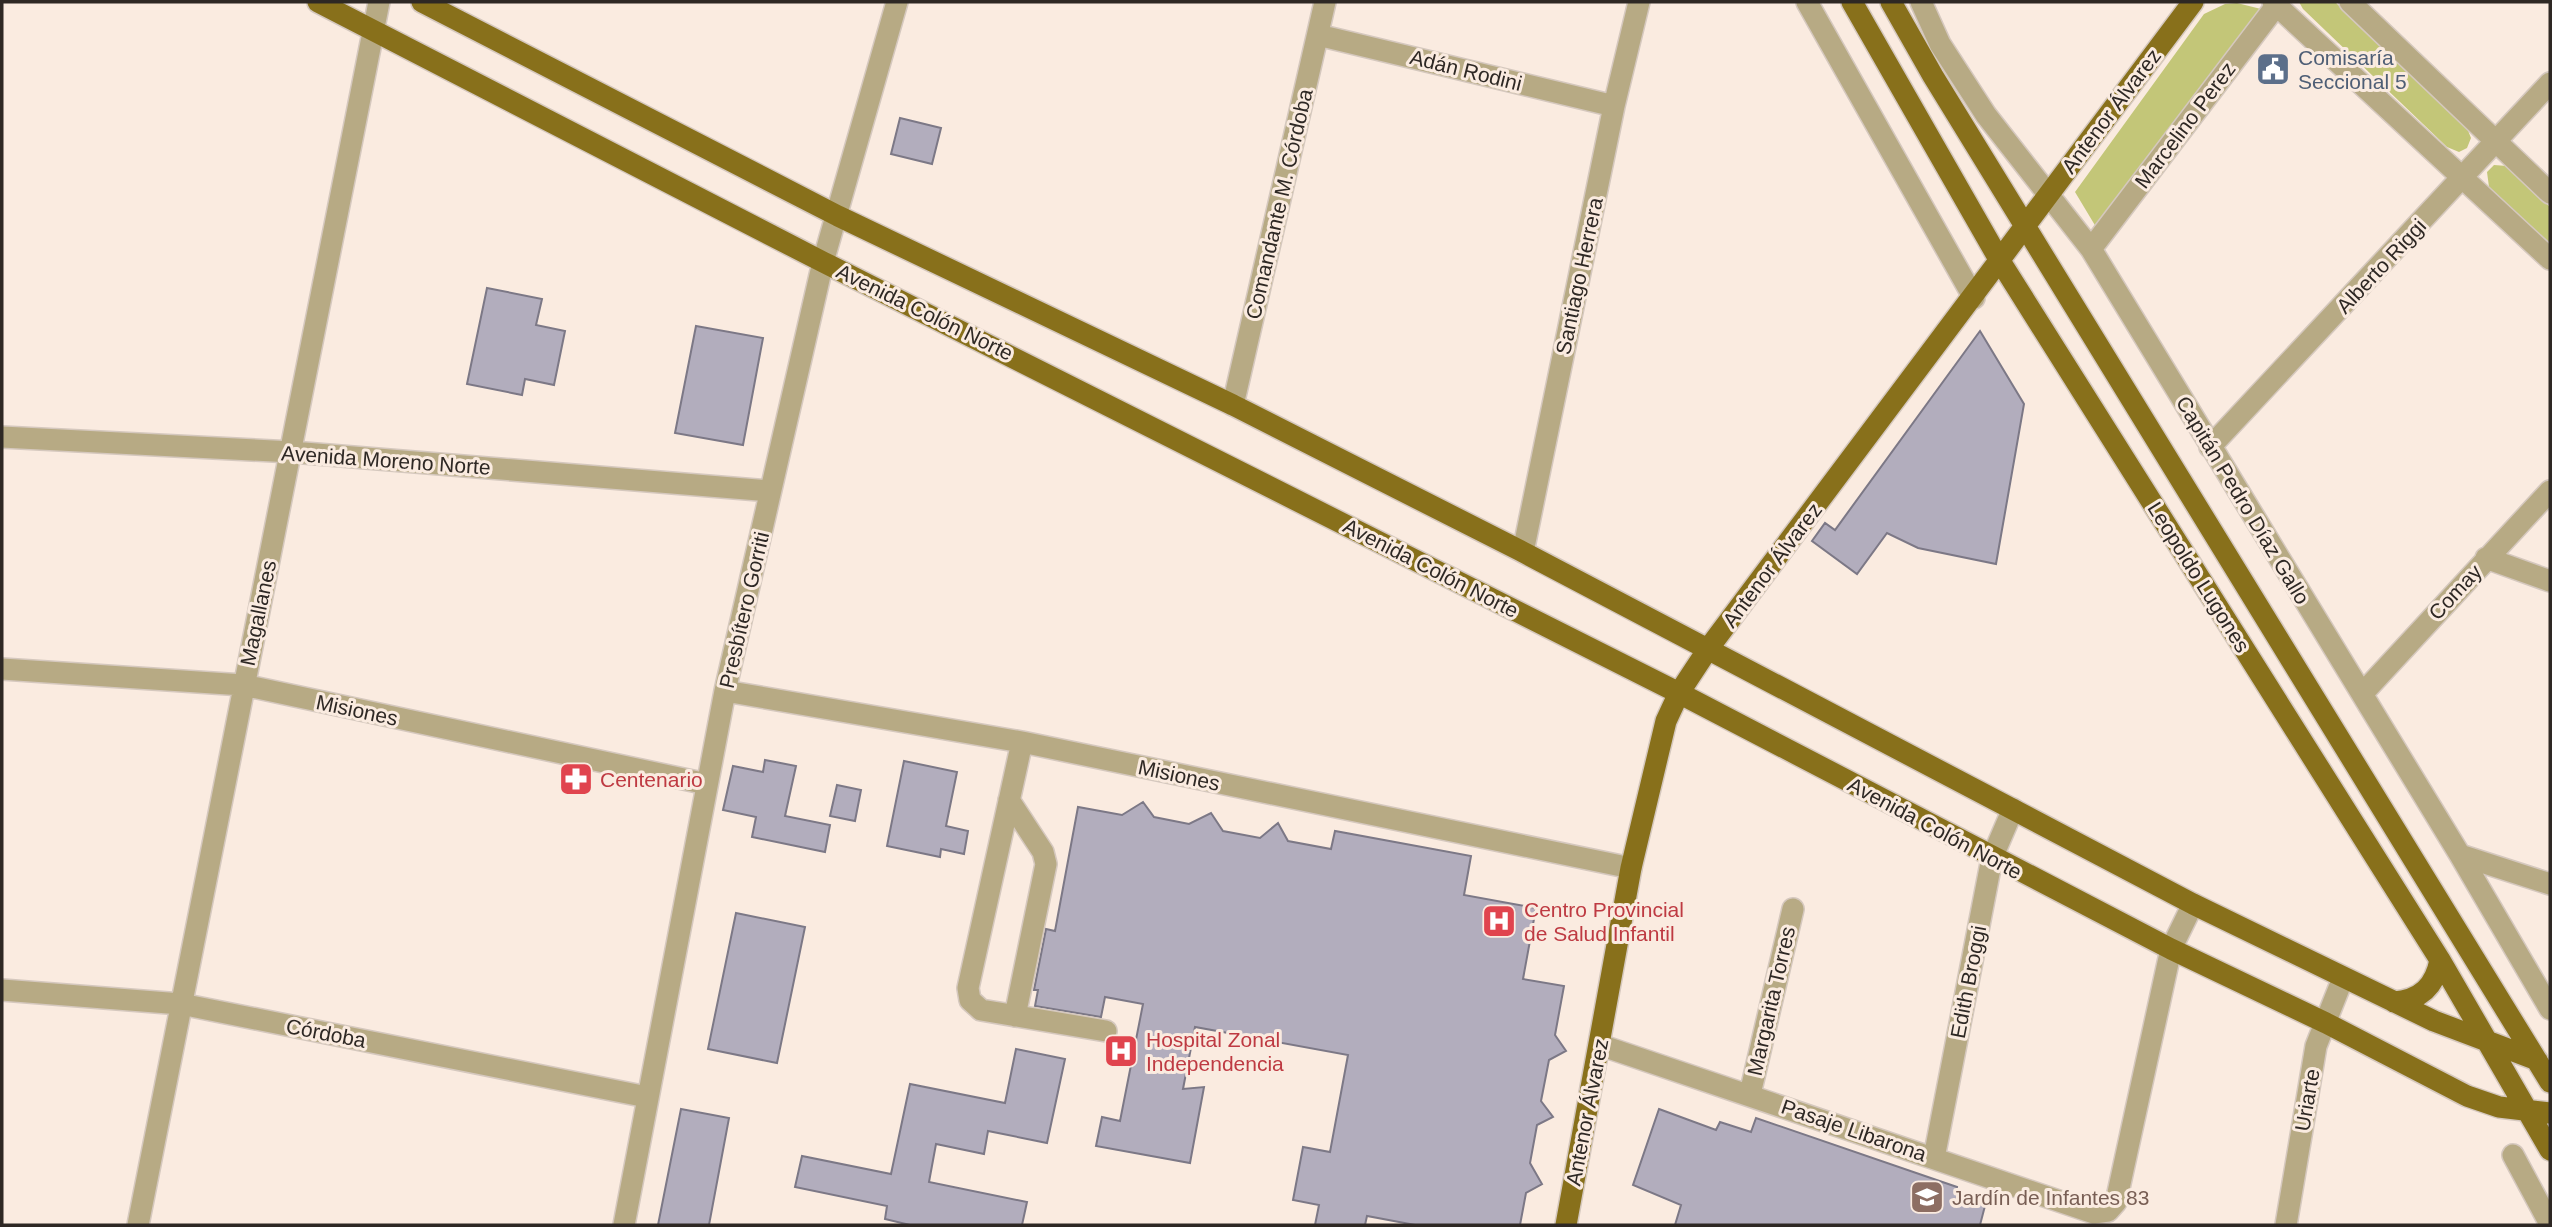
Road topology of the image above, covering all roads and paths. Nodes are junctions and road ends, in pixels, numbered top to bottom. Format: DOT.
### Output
graph roads {
  1 [pos="318,2"];
  2 [pos="379,2"];
  3 [pos="422,2"];
  4 [pos="897,2"];
  5 [pos="1325,2"];
  6 [pos="1639,2"];
  7 [pos="1807,2"];
  8 [pos="1852,2"];
  9 [pos="1891,2"];
  10 [pos="1921,2"];
  11 [pos="2193,2"];
  12 [pos="2350,2"];
  13 [pos="2276,3"];
  14 [pos="373,30"];
  15 [pos="1318,35"];
  16 [pos="2550,83"];
  17 [pos="1614,106"];
  18 [pos="2497,141"];
  19 [pos="2463,178"];
  20 [pos="2550,193"];
  21 [pos="2049,194"];
  22 [pos="838,216"];
  23 [pos="2026,227"];
  24 [pos="2091,249"];
  25 [pos="2550,259"];
  26 [pos="2000,261"];
  27 [pos="823,262"];
  28 [pos="1974,298"];
  29 [pos="1233,405"];
  30 [pos="2,437"];
  31 [pos="2210,447"];
  32 [pos="292,452"];
  33 [pos="770,491"];
  34 [pos="2550,491"];
  35 [pos="1523,552"];
  36 [pos="2486,558"];
  37 [pos="2550,580"];
  38 [pos="1708,649"];
  39 [pos="2,670"];
  40 [pos="243,685"];
  41 [pos="725,691"];
  42 [pos="1678,693"];
  43 [pos="2362,694"];
  44 [pos="1023,743"];
  45 [pos="707,784"];
  46 [pos="1009,800"];
  47 [pos="2013,809"];
  48 [pos="2460,855"];
  49 [pos="1992,859"];
  50 [pos="1631,868"];
  51 [pos="2550,884"];
  52 [pos="2193,904"];
  53 [pos="1793,909"];
  54 [pos="2171,949"];
  55 [pos="2440,960"];
  56 [pos="2343,978"];
  57 [pos="2,990"];
  58 [pos="2394,1002"];
  59 [pos="181,1004"];
  60 [pos="2550,1009"];
  61 [pos="1015,1016"];
  62 [pos="2326,1023"];
  63 [pos="1106,1031"];
  64 [pos="2487,1042"];
  65 [pos="1600,1045"];
  66 [pos="2544,1060"];
  67 [pos="2550,1082"];
  68 [pos="1750,1094"];
  69 [pos="647,1097"];
  70 [pos="2527,1111"];
  71 [pos="2550,1113"];
  72 [pos="2550,1150"];
  73 [pos="2513,1155"];
  74 [pos="1934,1158"];
  75 [pos="2550,1224"];
  76 [pos="138,1225"];
  77 [pos="624,1225"];
  78 [pos="1566,1225"];
  79 [pos="2286,1225"];
  1 -- 14 [label="main road, Avenida Colón Norte"];
  2 -- 14 [label="street, Magallanes"];
  3 -- 22 [label="main road"];
  4 -- 22 [label="street, Presbítero Gorriti"];
  5 -- 15 [label="street, Comandante M. Córdoba"];
  6 -- 17 [label="street, Santiago Herrera"];
  7 -- 28 [label="street"];
  8 -- 26 [label="main road, Leopoldo Lugones"];
  9 -- 23 [label="main road, Leopoldo Lugones"];
  10 -- 21 [label="street, Capitán Pedro Díaz Gallo"];
  11 -- 21 [label="main road, Antenor Álvarez"];
  12 -- 18 [label="street"];
  13 -- 19 [label="street"];
  13 -- 24 [label="street, Marcelino Perez"];
  14 -- 27 [label="main road, Avenida Colón Norte"];
  14 -- 32 [label="street, Magallanes"];
  15 -- 17 [label="street, Adán Rodini"];
  15 -- 29 [label="street, Comandante M. Córdoba"];
  16 -- 18 [label="street, Alberto Riggi"];
  17 -- 35 [label="street, Santiago Herrera"];
  18 -- 19 [label="street, Alberto Riggi"];
  18 -- 20 [label="street"];
  19 -- 25 [label="street"];
  19 -- 31 [label="street, Alberto Riggi"];
  21 -- 23 [label="main road, Antenor Álvarez"];
  21 -- 24 [label="street, Capitán Pedro Díaz Gallo"];
  22 -- 27 [label="street, Presbítero Gorriti"];
  22 -- 29 [label="main road"];
  23 -- 26 [label="main road, Antenor Álvarez"];
  23 -- 66 [label="main road, Leopoldo Lugones"];
  24 -- 31 [label="street, Capitán Pedro Díaz Gallo"];
  26 -- 28 [label="main road, Antenor Álvarez"];
  26 -- 55 [label="main road, Leopoldo Lugones"];
  27 -- 33 [label="street, Presbítero Gorriti"];
  27 -- 42 [label="main road, Avenida Colón Norte"];
  28 -- 38 [label="main road, Antenor Álvarez"];
  29 -- 35 [label="main road"];
  30 -- 32 [label="street, Avenida Moreno Norte"];
  31 -- 43 [label="street, Capitán Pedro Díaz Gallo"];
  32 -- 33 [label="street, Avenida Moreno Norte"];
  32 -- 40 [label="street, Magallanes"];
  33 -- 41 [label="street, Presbítero Gorriti"];
  34 -- 36 [label="street, Comay"];
  35 -- 38 [label="main road"];
  36 -- 37 [label="street"];
  36 -- 43 [label="street, Comay"];
  38 -- 42 [label="main road, Antenor Álvarez"];
  38 -- 47 [label="main road"];
  39 -- 40 [label="street, Misiones"];
  40 -- 45 [label="street, Misiones"];
  40 -- 59 [label="street, Magallanes"];
  41 -- 44 [label="street, Misiones"];
  41 -- 45 [label="street, Presbítero Gorriti"];
  42 -- 49 [label="main road, Avenida Colón Norte"];
  42 -- 50 [label="main road, Antenor Álvarez"];
  43 -- 48 [label="street, Capitán Pedro Díaz Gallo"];
  44 -- 46 [label="street"];
  44 -- 50 [label="street, Misiones"];
  45 -- 69 [label="street, Presbítero Gorriti"];
  46 -- 61 [label="street"];
  46 -- 61 [label="street"];
  47 -- 49 [label="street, Edith Broggi"];
  47 -- 52 [label="main road"];
  48 -- 51 [label="street"];
  48 -- 60 [label="street, Capitán Pedro Díaz Gallo"];
  49 -- 54 [label="main road, Avenida Colón Norte"];
  49 -- 74 [label="street, Edith Broggi"];
  50 -- 65 [label="main road, Antenor Álvarez"];
  52 -- 54 [label="street"];
  52 -- 56 [label="main road"];
  53 -- 68 [label="street, Margarita Torres"];
  54 -- 62 [label="main road, Avenida Colón Norte"];
  54 -- 74 [label="street, Pasaje Libarona"];
  55 -- 58 [label="main road"];
  55 -- 64 [label="main road, Leopoldo Lugones"];
  56 -- 58 [label="main road"];
  56 -- 62 [label="street, Uriarte"];
  57 -- 59 [label="street, Córdoba"];
  58 -- 64 [label="main road"];
  59 -- 69 [label="street, Córdoba"];
  59 -- 76 [label="street, Magallanes"];
  61 -- 63 [label="street"];
  62 -- 70 [label="main road, Avenida Colón Norte"];
  62 -- 79 [label="street, Uriarte"];
  64 -- 66 [label="main road"];
  64 -- 70 [label="main road, Leopoldo Lugones"];
  65 -- 68 [label="street, Pasaje Libarona"];
  65 -- 78 [label="main road, Antenor Álvarez"];
  66 -- 67 [label="main road, Leopoldo Lugones"];
  68 -- 74 [label="street, Pasaje Libarona"];
  69 -- 77 [label="street, Presbítero Gorriti"];
  70 -- 71 [label="main road, Avenida Colón Norte"];
  70 -- 72 [label="main road, Leopoldo Lugones"];
  73 -- 75 [label="street"];
}
